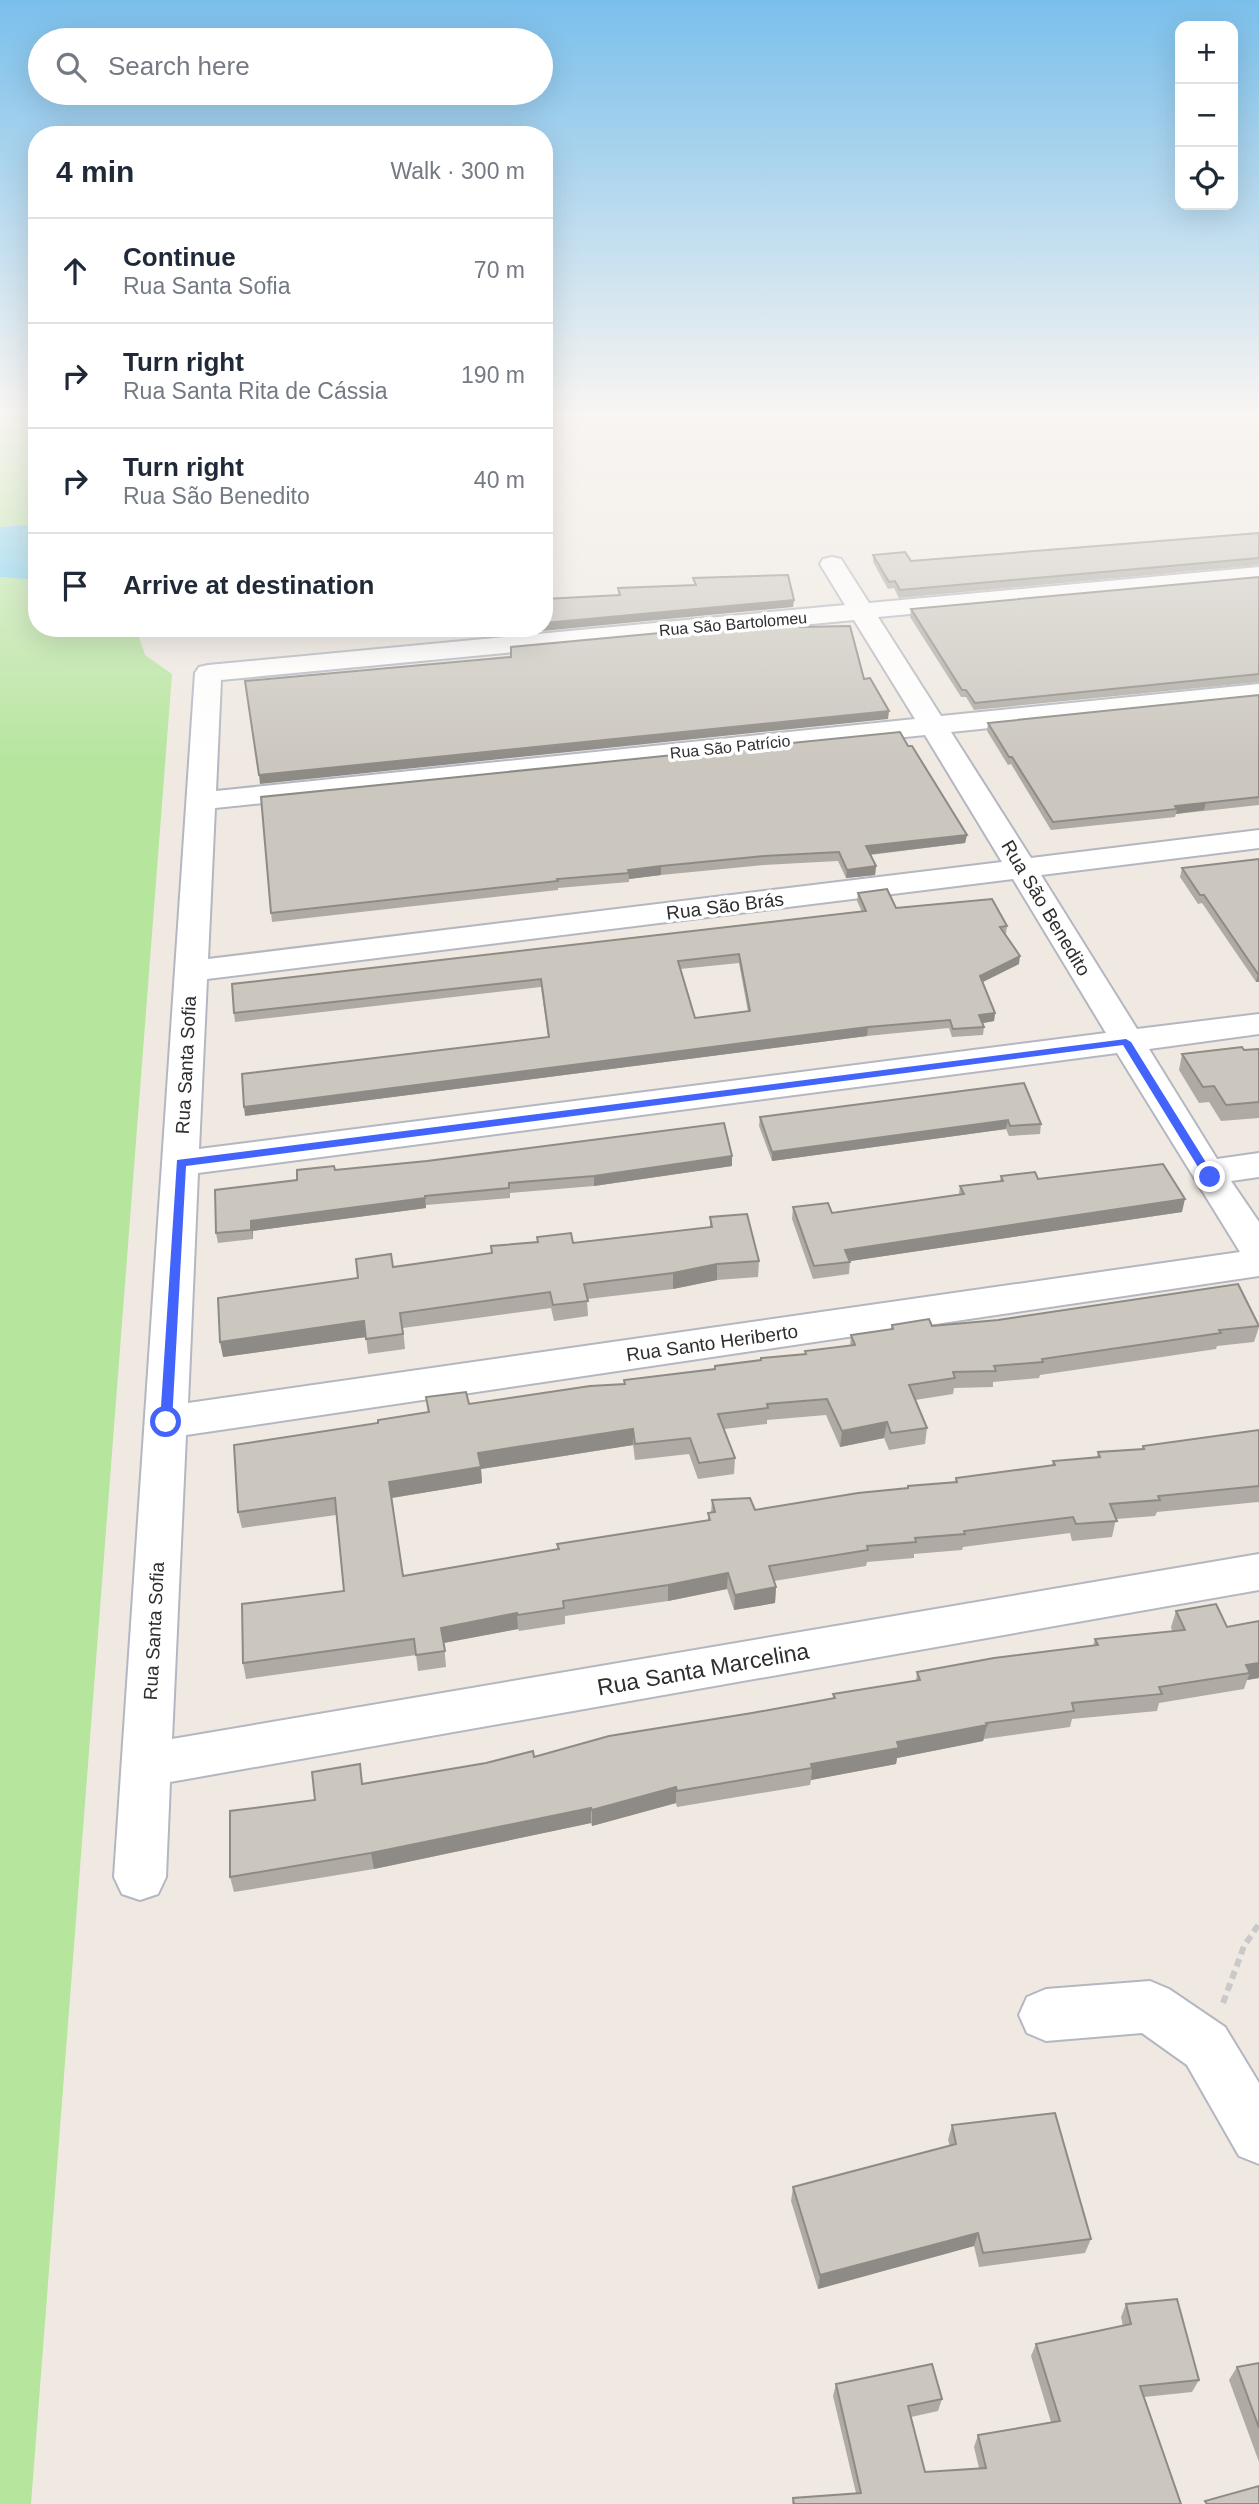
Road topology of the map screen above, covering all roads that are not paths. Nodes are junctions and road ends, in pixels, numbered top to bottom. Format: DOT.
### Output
graph roads {
  1 [pos="832,564"];
  2 [pos="1259,574"];
  3 [pos="861,612"];
  4 [pos="208,673"];
  5 [pos="1259,692"];
  6 [pos="932,726"];
  7 [pos="201,801"];
  8 [pos="1259,839"];
  9 [pos="1023,870"];
  10 [pos="191,971"];
  11 [pos="1259,1024"];
  12 [pos="1126,1042"];
  13 [pos="180,1163"];
  14 [pos="1259,1165"];
  15 [pos="1207,1172"];
  16 [pos="1259,1252"];
  17 [pos="1259,1263"];
  18 [pos="166,1422"];
  19 [pos="1259,1572"];
  20 [pos="146,1765"];
  21 [pos="140,1877"];
  22 [pos="1046,2015"];
  23 [pos="1259,2136"];
  1 -- 3 [label="street, Rua São Benedito"];
  2 -- 3 [label="street, Rua São Bartolomeu"];
  3 -- 4 [label="street, Rua São Bartolomeu"];
  3 -- 6 [label="street, Rua São Benedito"];
  4 -- 7 [label="street, Rua Santa Sofia"];
  5 -- 6 [label="street, Rua São Patrício"];
  6 -- 7 [label="street, Rua São Patrício"];
  6 -- 9 [label="street, Rua São Benedito"];
  7 -- 10 [label="street, Rua Santa Sofia"];
  8 -- 9 [label="street, Rua São Brás"];
  9 -- 10 [label="street, Rua São Brás"];
  9 -- 12 [label="street, Rua São Benedito"];
  10 -- 13 [label="street, Rua Santa Sofia"];
  11 -- 12 [label="street"];
  12 -- 13 [label="street"];
  12 -- 15 [label="street, Rua São Benedito"];
  13 -- 18 [label="street, Rua Santa Sofia"];
  14 -- 15 [label="street"];
  15 -- 16 [label="street, Rua São Benedito"];
  17 -- 18 [label="street, Rua Santo Heriberto"];
  18 -- 20 [label="street, Rua Santa Sofia"];
  19 -- 20 [label="street, Rua Santa Marcelina"];
  20 -- 21 [label="street, Rua Santa Sofia"];
  22 -- 23 [label="street"];
}
